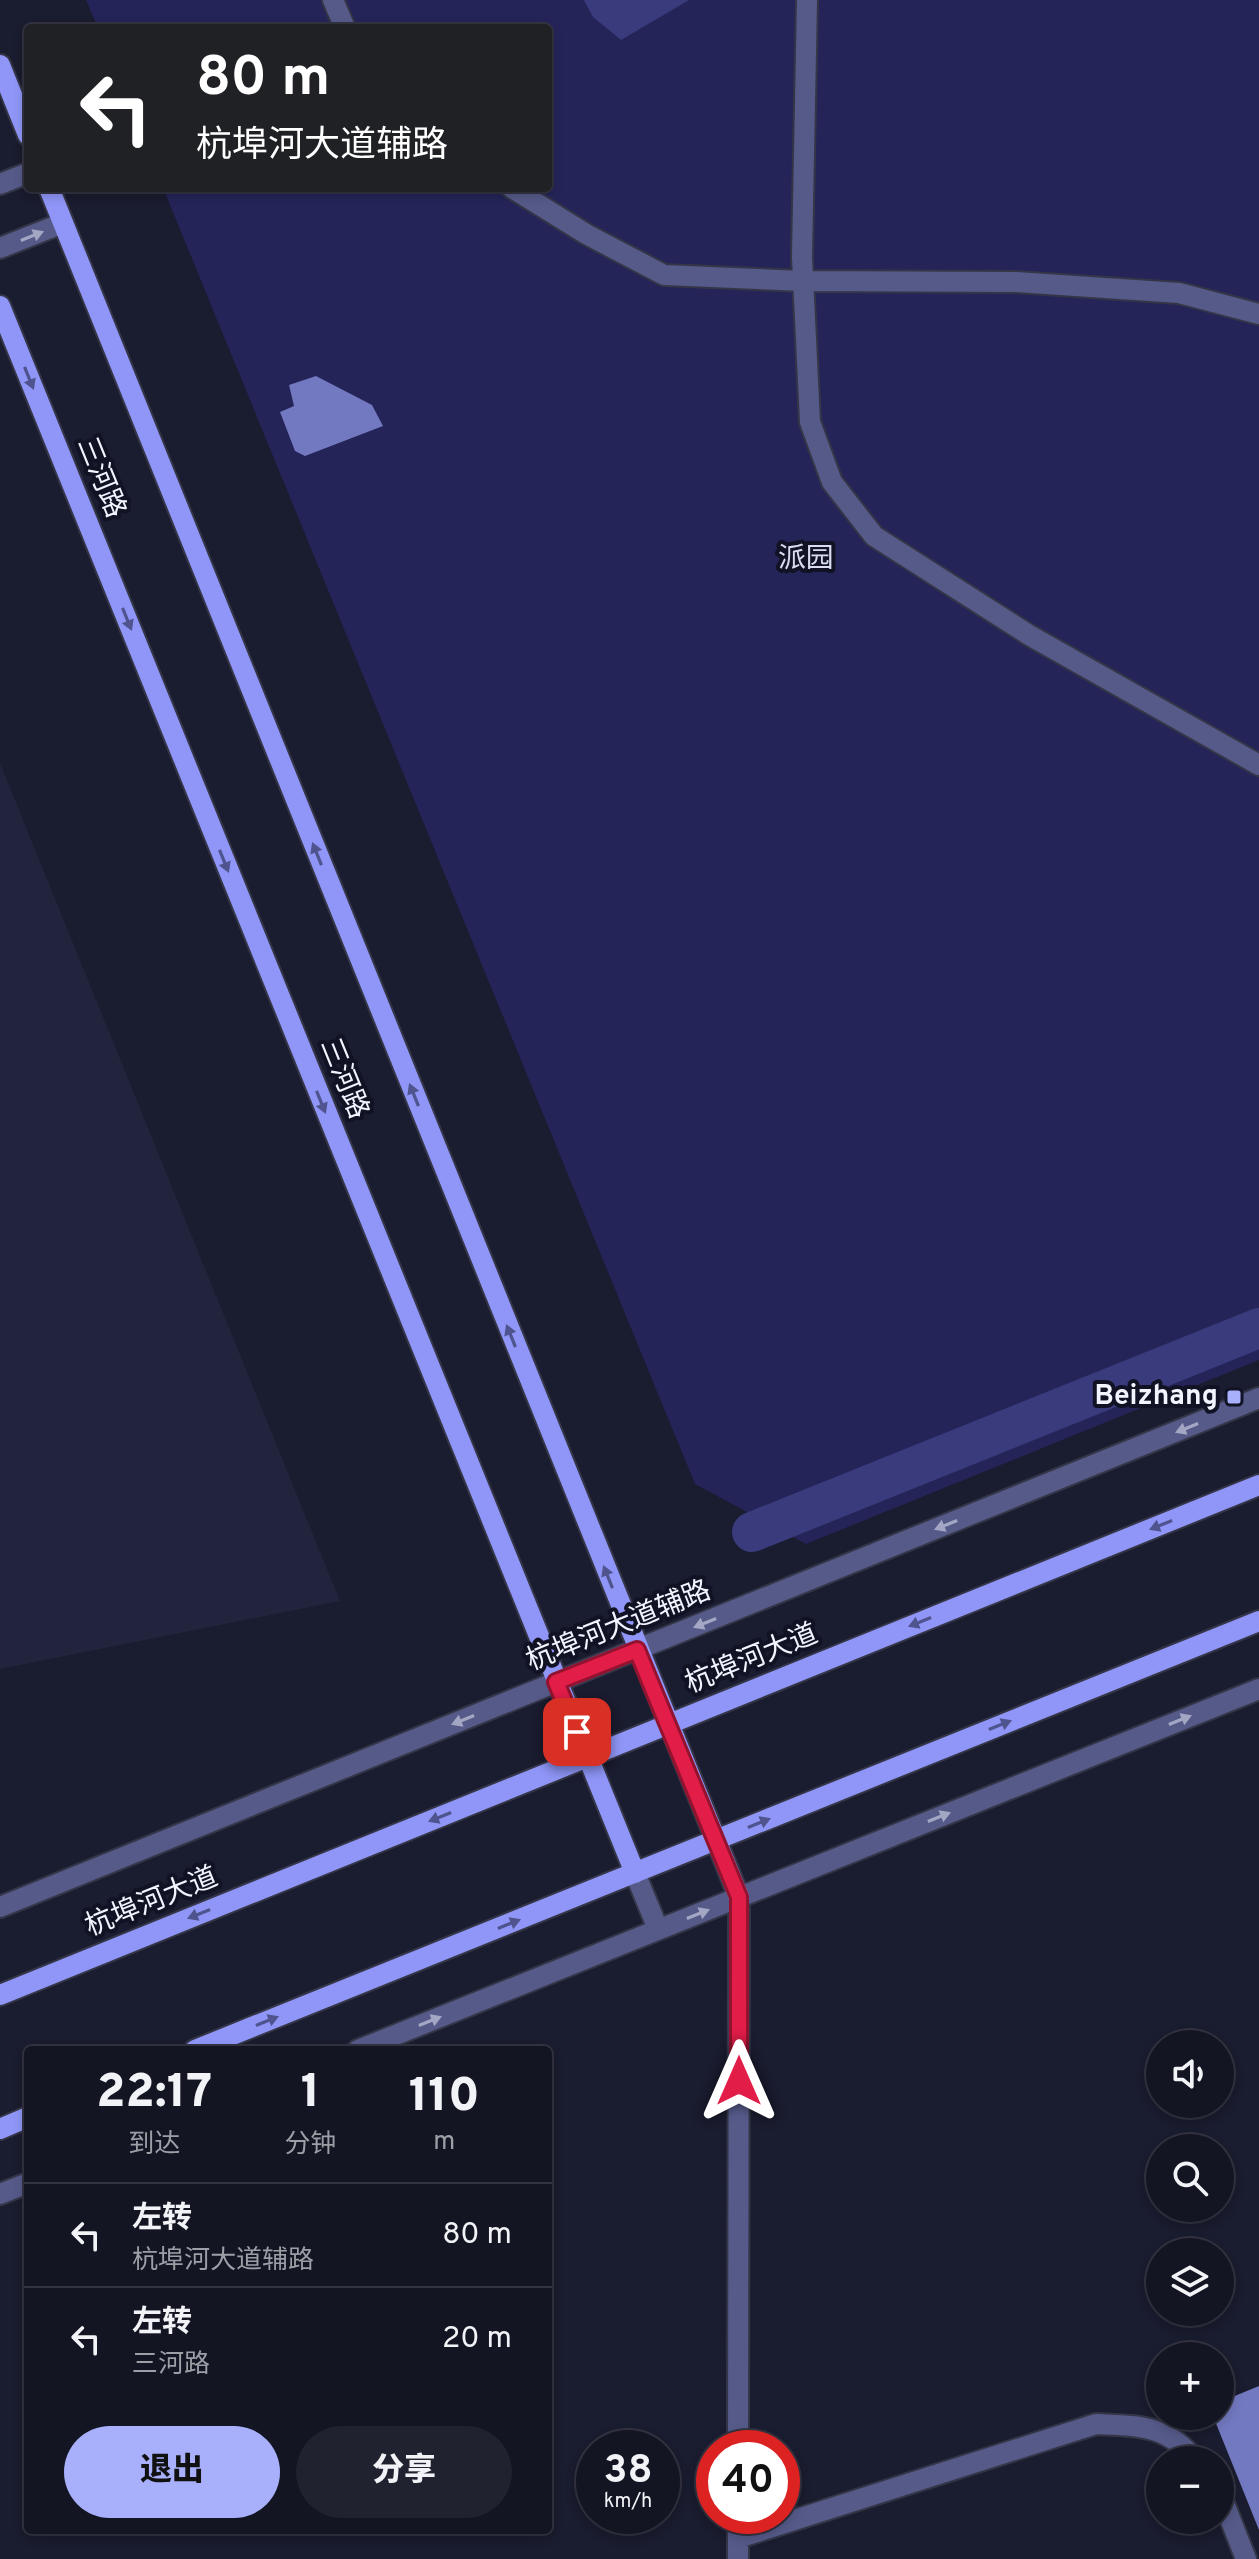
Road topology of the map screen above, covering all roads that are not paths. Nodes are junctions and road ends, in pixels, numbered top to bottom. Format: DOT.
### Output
graph roads {
  1 [pos="333,0"];
  2 [pos="807,0"];
  3 [pos="343,24"];
  4 [pos="0,65"];
  5 [pos="24,125"];
  6 [pos="24,175"];
  7 [pos="0,184"];
  8 [pos="51,192"];
  9 [pos="518,192"];
  10 [pos="63,223"];
  11 [pos="0,248"];
  12 [pos="803,281"];
  13 [pos="0,306"];
  14 [pos="1259,314"];
  15 [pos="1259,765"];
  16 [pos="1259,1398"];
  17 [pos="1259,1485"];
  18 [pos="1259,1621"];
  19 [pos="637,1650"];
  20 [pos="556,1682"];
  21 [pos="1259,1689"];
  22 [pos="668,1724"];
  23 [pos="587,1757"];
  24 [pos="716,1840"];
  25 [pos="635,1873"];
  26 [pos="739,1897"];
  27 [pos="0,1907"];
  28 [pos="658,1929"];
  29 [pos="0,1995"];
  30 [pos="205,2046"];
  31 [pos="368,2046"];
  32 [pos="24,2119"];
  33 [pos="0,2129"];
  34 [pos="24,2185"];
  35 [pos="0,2194"];
  36 [pos="738,2430"];
  37 [pos="1183,2446"];
  38 [pos="1234,2529"];
  39 [pos="738,2534"];
  40 [pos="738,2538"];
  41 [pos="738,2559"];
  42 [pos="1246,2559"];
  1 -- 3 [label="street"];
  2 -- 12 [label="street"];
  4 -- 5 [label="main road"];
  6 -- 7 [label="street"];
  8 -- 10 [label="main road"];
  9 -- 12 [label="street"];
  11 -- 10 [label="street, one-way"];
  19 -- 10 [label="main road, one-way"];
  12 -- 14 [label="street"];
  12 -- 15 [label="street"];
  13 -- 20 [label="main road, 三河路, one-way"];
  16 -- 19 [label="street, 杭埠河大道辅路, one-way"];
  17 -- 22 [label="main road, 杭埠河大道, one-way"];
  24 -- 18 [label="main road, one-way"];
  19 -- 20 [label="street, 杭埠河大道辅路"];
  19 -- 22 [label="main road"];
  20 -- 23 [label="main road, 三河路"];
  20 -- 27 [label="street, 杭埠河大道辅路, one-way"];
  26 -- 21 [label="street, one-way"];
  22 -- 23 [label="main road, 杭埠河大道"];
  22 -- 24 [label="main road"];
  23 -- 25 [label="main road, 三河路"];
  23 -- 29 [label="main road, 杭埠河大道, one-way"];
  24 -- 25 [label="main road"];
  24 -- 26 [label="main road"];
  25 -- 28 [label="street"];
  30 -- 25 [label="main road, one-way"];
  28 -- 26 [label="street, one-way"];
  26 -- 36 [label="street"];
  31 -- 28 [label="street, one-way"];
  32 -- 33 [label="main road"];
  34 -- 35 [label="street"];
  37 -- 40 [label="street"];
  38 -- 42 [label="street"];
  39 -- 40 [label="street"];
  40 -- 41 [label="street"];
}
